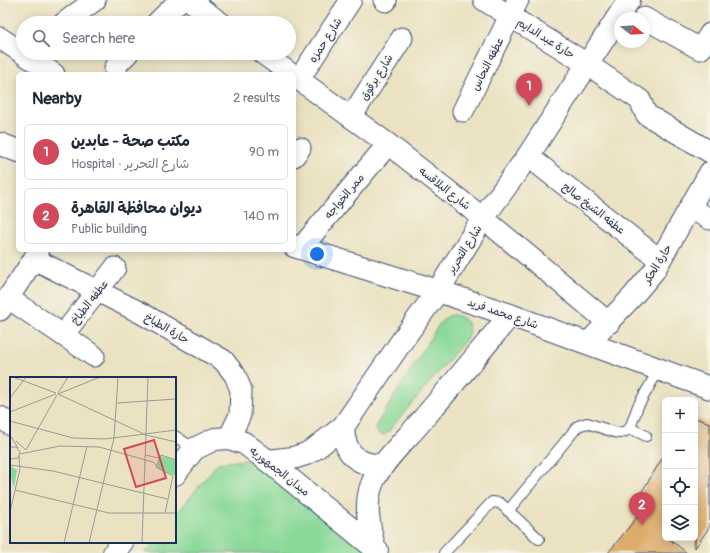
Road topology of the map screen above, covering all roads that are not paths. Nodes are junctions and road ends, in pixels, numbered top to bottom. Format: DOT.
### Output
graph roads {
  1 [pos="95,0"];
  2 [pos="180,0"];
  3 [pos="189,0"];
  4 [pos="351,0"];
  5 [pos="484,0"];
  6 [pos="627,4"];
  7 [pos="515,8"];
  8 [pos="637,12"];
  9 [pos="73,16"];
  10 [pos="164,16"];
  11 [pos="211,16"];
  12 [pos="650,21"];
  13 [pos="710,34"];
  14 [pos="0,38"];
  15 [pos="402,38"];
  16 [pos="16,49"];
  17 [pos="33,60"];
  18 [pos="121,60"];
  19 [pos="272,60"];
  20 [pos="587,64"];
  21 [pos="51,72"];
  22 [pos="116,72"];
  23 [pos="289,72"];
  24 [pos="296,75"];
  25 [pos="296,77"];
  26 [pos="463,111"];
  27 [pos="351,117"];
  28 [pos="0,144"];
  29 [pos="388,144"];
  30 [pos="16,150"];
  31 [pos="710,152"];
  32 [pos="528,156"];
  33 [pos="710,172"];
  34 [pos="690,208"];
  35 [pos="483,218"];
  36 [pos="710,219"];
  37 [pos="297,247"];
  38 [pos="36,255"];
  39 [pos="660,260"];
  40 [pos="114,268"];
  41 [pos="97,291"];
  42 [pos="438,291"];
  43 [pos="2,305"];
  44 [pos="510,315"];
  45 [pos="608,322"];
  46 [pos="63,335"];
  47 [pos="588,343"];
  48 [pos="94,356"];
  49 [pos="660,369"];
  50 [pos="710,388"];
  51 [pos="0,417"];
  52 [pos="10,424"];
  53 [pos="343,427"];
  54 [pos="630,428"];
  55 [pos="646,436"];
  56 [pos="176,437"];
  57 [pos="229,438"];
  58 [pos="194,449"];
  59 [pos="268,461"];
  60 [pos="383,465"];
  61 [pos="176,473"];
  62 [pos="508,511"];
  63 [pos="539,539"];
  64 [pos="121,543"];
  65 [pos="378,550"];
  66 [pos="114,553"];
  67 [pos="444,553"];
  1 -- 9 [label="street"];
  2 -- 10 [label="street"];
  3 -- 11 [label="street"];
  4 -- 24 [label="street, شارع حمزه"];
  5 -- 7 [label="street, حارة عبد الدايم"];
  6 -- 8 [label="street"];
  6 -- 20 [label="street, شارع التحرير"];
  7 -- 20 [label="street, حارة عبد الدايم"];
  7 -- 26 [label="street, عطفه النحاس"];
  12 -- 13 [label="street"];
  14 -- 16 [label="street"];
  15 -- 27 [label="street, شارع برقوق"];
  17 -- 21 [label="street"];
  18 -- 22 [label="street"];
  19 -- 23 [label="street, شارع البلاقسه"];
  20 -- 31 [label="street, حارة عبد الدايم"];
  20 -- 32 [label="street, شارع التحرير"];
  25 -- 27 [label="street, شارع البلاقسه"];
  27 -- 29 [label="street, شارع البلاقسه"];
  28 -- 30 [label="street"];
  29 -- 35 [label="street, شارع البلاقسه"];
  29 -- 37 [label="street, ممر الخواجه"];
  32 -- 35 [label="street, شارع التحرير"];
  32 -- 39 [label="street, عطفه الشيخ صالح"];
  33 -- 34 [label="street, حارة الحكر"];
  34 -- 36 [label="street"];
  34 -- 39 [label="street, حارة الحكر"];
  35 -- 42 [label="street, شارع التحرير"];
  35 -- 45 [label="street, شارع البلاقسه"];
  37 -- 42 [label="street, شارع محمد فريد"];
  38 -- 41 [label="street, حارة الطباخ"];
  38 -- 43 [label="street"];
  39 -- 45 [label="street, حارة الحكر"];
  40 -- 41 [label="street, عطفه الطباخ"];
  41 -- 46 [label="street, عطفه الطباخ"];
  41 -- 57 [label="street, حارة الطباخ"];
  42 -- 44 [label="street, شارع محمد فريد"];
  42 -- 53 [label="street, شارع التحرير"];
  43 -- 46 [label="street"];
  44 -- 47 [label="street, شارع محمد فريد"];
  44 -- 60 [label="street"];
  45 -- 47 [label="street, حارة الحكر"];
  46 -- 48 [label="street"];
  47 -- 49 [label="street, شارع محمد فريد"];
  49 -- 50 [label="street, شارع محمد فريد"];
  49 -- 54 [label="lane"];
  51 -- 52 [label="street"];
  53 -- 59 [label="street, شارع التحرير"];
  53 -- 60 [label="street"];
  54 -- 55 [label="lane"];
  54 -- 62 [label="lane"];
  56 -- 58 [label="lane"];
  57 -- 58 [label="street"];
  57 -- 59 [label="street, ميدان الجمهوريه"];
  58 -- 61 [label="street"];
  59 -- 65 [label="street, ميدان الجمهوريه"];
  60 -- 65 [label="street"];
  62 -- 63 [label="lane"];
  62 -- 67 [label="lane"];
  64 -- 66 [label="street"];
}
